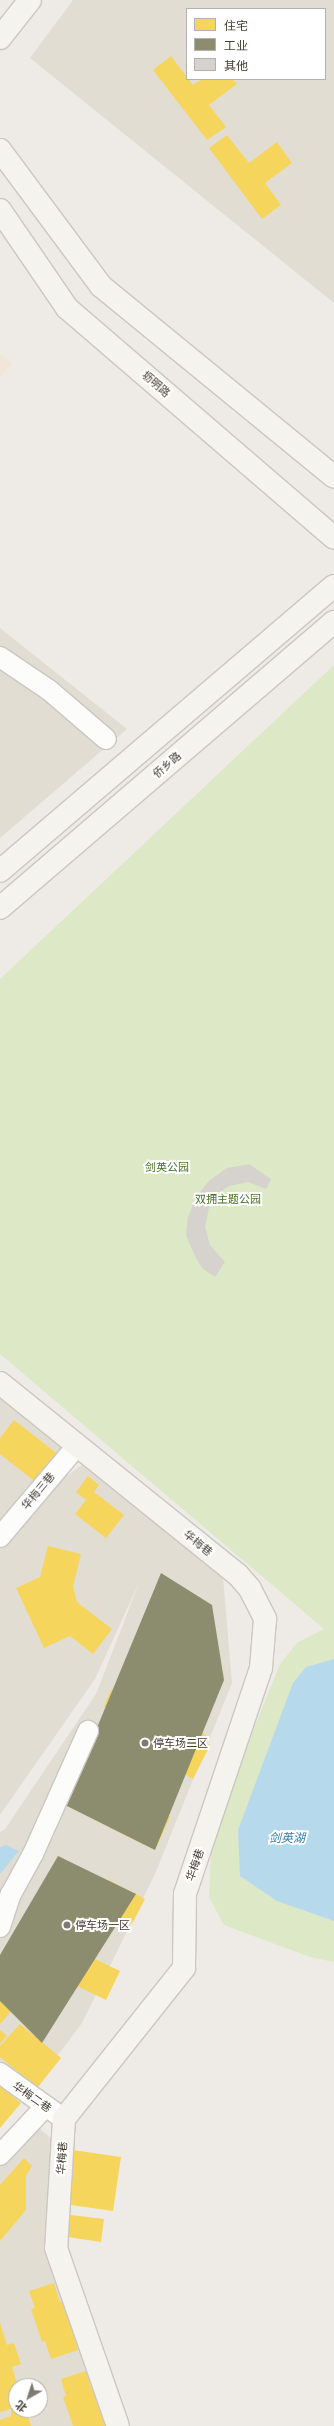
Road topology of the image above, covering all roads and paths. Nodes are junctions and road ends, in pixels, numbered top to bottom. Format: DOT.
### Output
graph roads {
  1 [pos="30,0"];
  2 [pos="0,38"];
  3 [pos="0,150"];
  4 [pos="0,210"];
  5 [pos="334,477"];
  6 [pos="334,538"];
  7 [pos="334,586"];
  8 [pos="334,622"];
  9 [pos="0,658"];
  10 [pos="106,738"];
  11 [pos="0,871"];
  12 [pos="0,908"];
  13 [pos="0,1383"];
  14 [pos="77,1446"];
  15 [pos="0,1537"];
  16 [pos="88,1731"];
  17 [pos="0,1927"];
  18 [pos="0,2073"];
  19 [pos="45,2107"];
  20 [pos="64,2119"];
  21 [pos="0,2155"];
  22 [pos="118,2426"];
  1 -- 2 [label="street"];
  3 -- 5 [label="street"];
  4 -- 6 [label="street, 坜明路"];
  7 -- 11 [label="street"];
  8 -- 12 [label="street, 侨乡路"];
  9 -- 10 [label="street"];
  13 -- 14 [label="street, 华梅巷"];
  14 -- 15 [label="street, 华梅三巷"];
  14 -- 20 [label="street, 华梅巷"];
  16 -- 17 [label="street"];
  18 -- 19 [label="street, 华梅二巷"];
  19 -- 20 [label="street, 华梅二巷"];
  19 -- 21 [label="street"];
  20 -- 22 [label="street, 华梅巷"];
}
